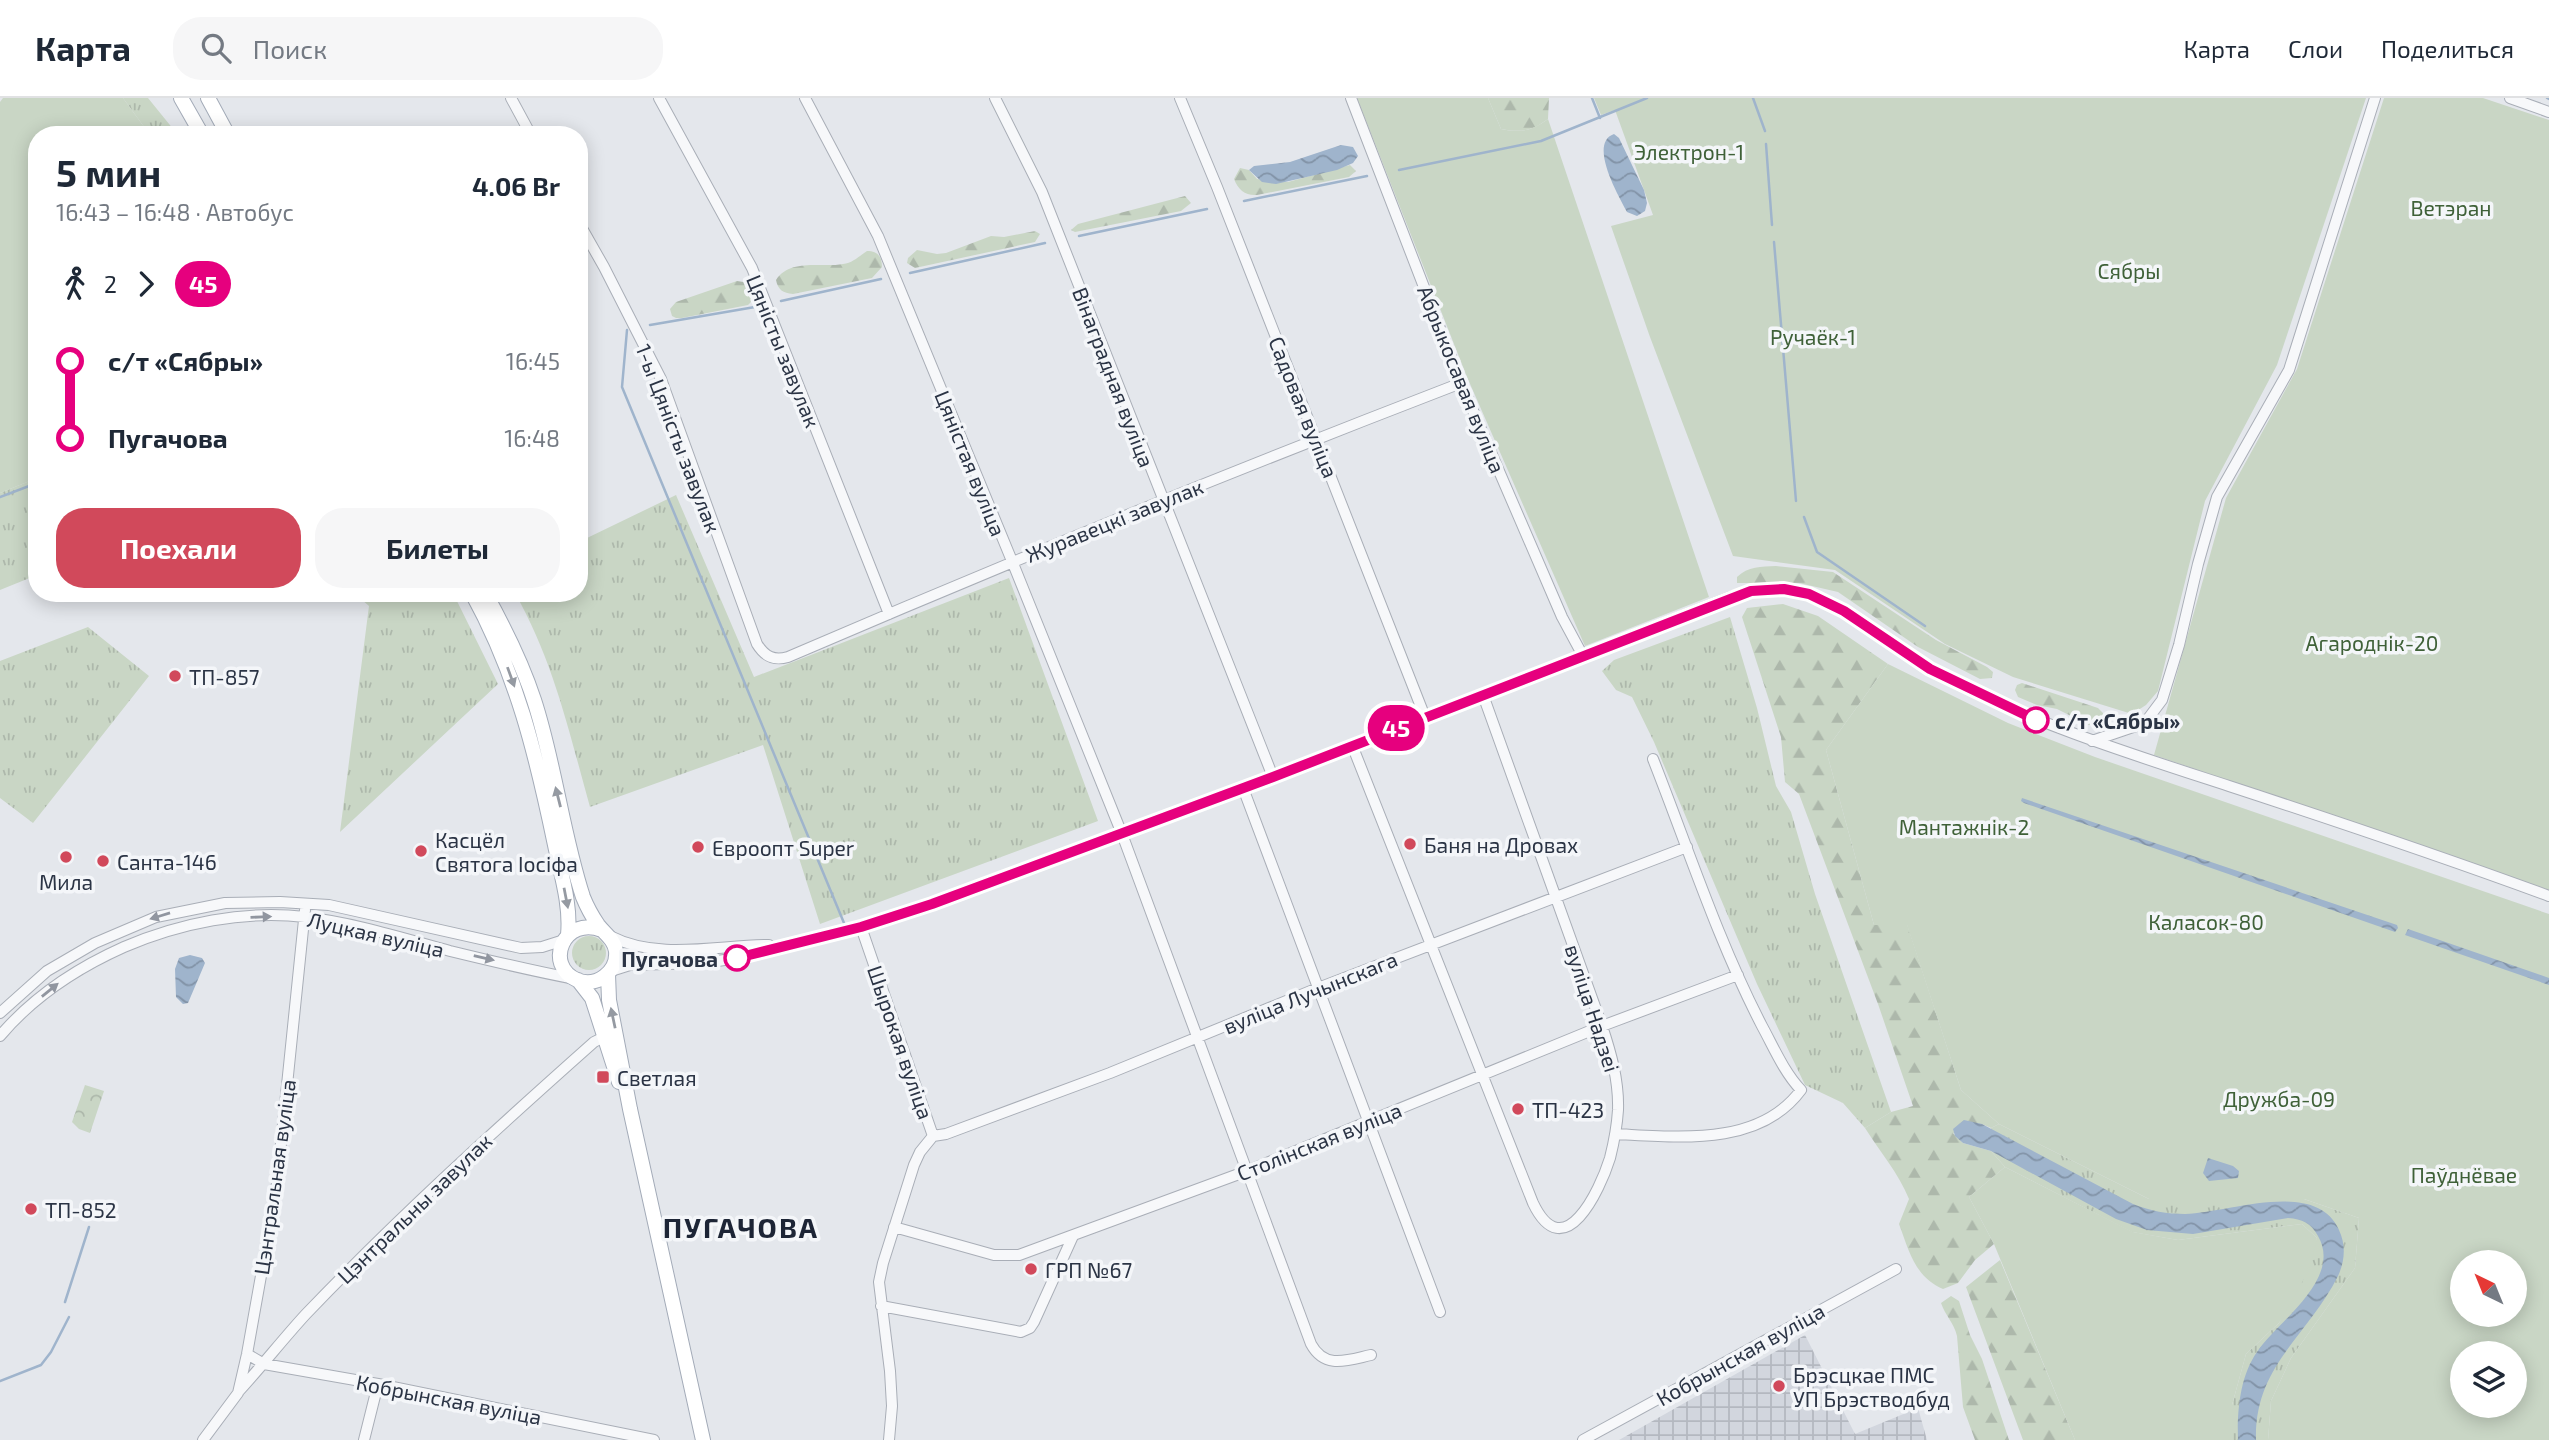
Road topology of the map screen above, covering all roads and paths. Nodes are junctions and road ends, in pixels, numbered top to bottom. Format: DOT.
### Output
graph roads {
  1 [pos="181,98"];
  2 [pos="208,98"];
  3 [pos="511,98"];
  4 [pos="659,98"];
  5 [pos="805,98"];
  6 [pos="995,98"];
  7 [pos="1180,98"];
  8 [pos="1351,98"];
  9 [pos="2375,98"];
  10 [pos="2510,98"];
  11 [pos="2549,112"];
  12 [pos="197,126"];
  13 [pos="223,126"];
  14 [pos="526,126"];
  15 [pos="588,239"];
  16 [pos="1461,383"];
  17 [pos="1316,439"];
  18 [pos="1163,500"];
  19 [pos="1012,561"];
  20 [pos="476,602"];
  21 [pos="490,602"];
  22 [pos="889,614"];
  23 [pos="1583,656"];
  24 [pos="768,657"];
  25 [pos="1483,695"];
  26 [pos="1425,717"];
  27 [pos="2092,741"];
  28 [pos="1352,745"];
  29 [pos="1653,759"];
  30 [pos="1273,777"];
  31 [pos="1243,788"];
  32 [pos="1122,834"];
  33 [pos="1687,847"];
  34 [pos="2549,895"];
  35 [pos="1555,896"];
  36 [pos="305,902"];
  37 [pos="304,917"];
  38 [pos="861,927"];
  39 [pos="605,933"];
  40 [pos="566,938"];
  41 [pos="1432,944"];
  42 [pos="786,946"];
  43 [pos="609,972"];
  44 [pos="1738,975"];
  45 [pos="576,980"];
  46 [pos="1318,988"];
  47 [pos="0,1013"];
  48 [pos="1602,1026"];
  49 [pos="0,1037"];
  50 [pos="604,1037"];
  51 [pos="1199,1038"];
  52 [pos="1481,1076"];
  53 [pos="630,1109"];
  54 [pos="1368,1121"];
  55 [pos="1615,1134"];
  56 [pos="933,1136"];
  57 [pos="1247,1171"];
  58 [pos="894,1227"];
  59 [pos="1073,1236"];
  60 [pos="1896,1269"];
  61 [pos="881,1306"];
  62 [pos="1440,1312"];
  63 [pos="247,1353"];
  64 [pos="1371,1355"];
  65 [pos="264,1364"];
  66 [pos="378,1384"];
  67 [pos="238,1393"];
  68 [pos="204,1440"];
  69 [pos="364,1440"];
  70 [pos="654,1440"];
  71 [pos="703,1440"];
  72 [pos="889,1440"];
  73 [pos="1583,1440"];
  1 -- 12 [label="main road"];
  2 -- 13 [label="main road"];
  3 -- 14 [label="street"];
  4 -- 22 [label="street, Цяністы завулак"];
  5 -- 19 [label="street, Цяністая вуліца"];
  6 -- 18 [label="street, Вінаградная вуліца"];
  7 -- 17 [label="street, Садовая вуліца"];
  8 -- 16 [label="street, Абрыкосавая вуліца"];
  9 -- 27 [label="street"];
  10 -- 11 [label="street"];
  15 -- 24 [label="street, 1-ы Цяністы завулак"];
  16 -- 17 [label="street, Журавецкі завулак"];
  16 -- 23 [label="street, Абрыкосавая вуліца"];
  17 -- 18 [label="street, Журавецкі завулак"];
  17 -- 26 [label="street, Садовая вуліца"];
  18 -- 19 [label="street, Журавецкі завулак"];
  18 -- 30 [label="street, Вінаградная вуліца"];
  19 -- 22 [label="street, Журавецкі завулак"];
  19 -- 32 [label="street, Цяністая вуліца"];
  20 -- 40 [label="main road, one-way"];
  39 -- 21 [label="main road, one-way"];
  22 -- 24 [label="street, Журавецкі завулак"];
  23 -- 25 [label="street"];
  23 -- 27 [label="street"];
  25 -- 26 [label="street"];
  25 -- 35 [label="street, вуліца Надзеі"];
  26 -- 28 [label="street"];
  27 -- 34 [label="street"];
  28 -- 30 [label="street"];
  28 -- 41 [label="street"];
  29 -- 33 [label="street"];
  30 -- 31 [label="street"];
  31 -- 32 [label="street"];
  31 -- 46 [label="street"];
  32 -- 38 [label="street"];
  32 -- 51 [label="street, Цяністая вуліца"];
  33 -- 35 [label="street, вуліца Лучынскага"];
  33 -- 44 [label="street"];
  35 -- 41 [label="street, вуліца Лучынскага"];
  35 -- 48 [label="street, вуліца Надзеі"];
  36 -- 37 [label="street, Цэнтральная вуліца"];
  36 -- 40 [label="street, Луцкая вуліца"];
  36 -- 47 [label="street, Луцкая вуліца, one-way"];
  37 -- 45 [label="street, Луцкая вуліца, one-way"];
  49 -- 37 [label="street, Луцкая вуліца, one-way"];
  37 -- 63 [label="street, Цэнтральная вуліца"];
  38 -- 42 [label="street"];
  38 -- 56 [label="street, Шырокая вуліца"];
  39 -- 40 [label="main road"];
  39 -- 42 [label="street"];
  39 -- 43 [label="main road"];
  40 -- 45 [label="main road"];
  41 -- 46 [label="street, вуліца Лучынскага"];
  41 -- 52 [label="street"];
  42 -- 43 [label="street"];
  43 -- 45 [label="main road"];
  53 -- 43 [label="main road, one-way"];
  44 -- 48 [label="street, Столінская вуліца"];
  44 -- 55 [label="street"];
  45 -- 50 [label="main road"];
  46 -- 51 [label="street, вуліца Лучынскага"];
  46 -- 54 [label="street"];
  48 -- 52 [label="street, Столінская вуліца"];
  48 -- 55 [label="street, вуліца Надзеі"];
  50 -- 53 [label="main road"];
  50 -- 65 [label="street, Цэнтральны завулак"];
  51 -- 56 [label="street, вуліца Лучынскага"];
  51 -- 57 [label="street, Цяністая вуліца"];
  52 -- 54 [label="street, Столінская вуліца"];
  52 -- 55 [label="street, вуліца Надзеі"];
  53 -- 71 [label="main road"];
  54 -- 57 [label="street, Столінская вуліца"];
  54 -- 62 [label="street"];
  56 -- 58 [label="street, Шырокая вуліца"];
  57 -- 59 [label="street, Столінская вуліца"];
  57 -- 64 [label="street, Цяністая вуліца"];
  58 -- 59 [label="street, Столінская вуліца"];
  58 -- 61 [label="street, Шырокая вуліца"];
  59 -- 61 [label="street"];
  60 -- 73 [label="street, Кобрынская вуліца"];
  61 -- 72 [label="street, Шырокая вуліца"];
  63 -- 65 [label="street, Кобрынская вуліца"];
  63 -- 67 [label="street, Цэнтральная вуліца"];
  65 -- 66 [label="street, Кобрынская вуліца"];
  65 -- 67 [label="street, Цэнтральны завулак"];
  66 -- 69 [label="street"];
  66 -- 70 [label="street, Кобрынская вуліца"];
  67 -- 68 [label="street, Цэнтральная вуліца"];
}
